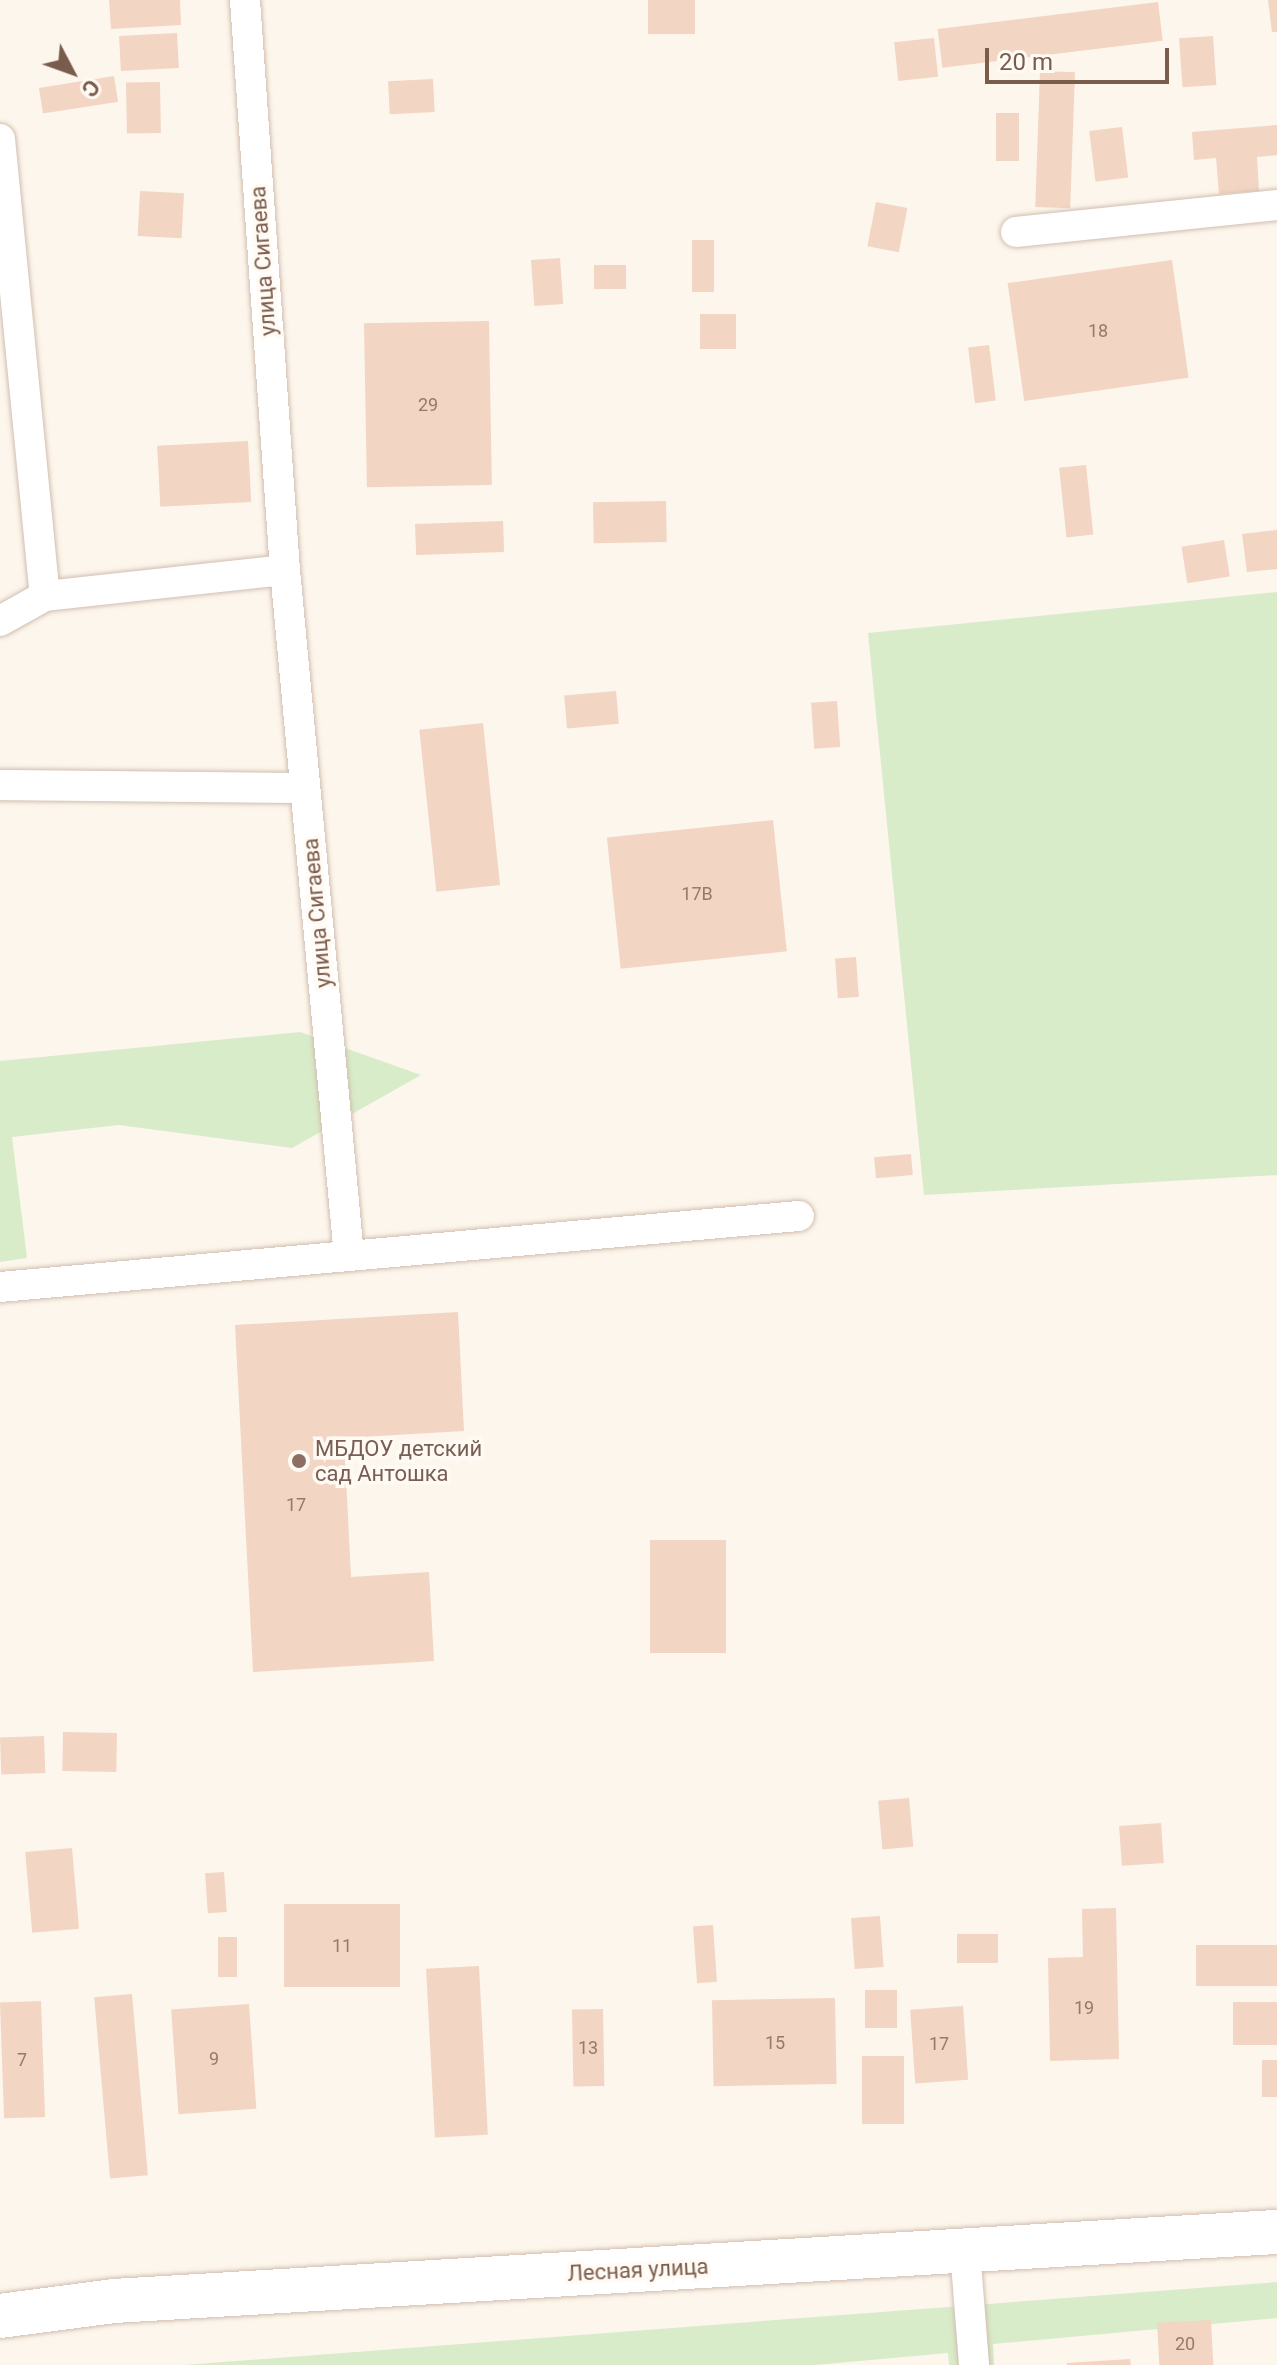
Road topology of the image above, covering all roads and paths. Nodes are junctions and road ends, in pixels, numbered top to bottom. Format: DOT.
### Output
graph roads {
  1 [pos="245,0"];
  2 [pos="0,139"];
  3 [pos="1277,205"];
  4 [pos="1016,232"];
  5 [pos="285,570"];
  6 [pos="45,596"];
  7 [pos="0,621"];
  8 [pos="0,785"];
  9 [pos="305,788"];
  10 [pos="799,1216"];
  11 [pos="349,1256"];
  12 [pos="0,1287"];
  13 [pos="1277,2232"];
  14 [pos="965,2250"];
  15 [pos="0,2316"];
  16 [pos="974,2365"];
  1 -- 5 [label="lane, улица Сигаева"];
  2 -- 6 [label="lane"];
  3 -- 4 [label="lane"];
  5 -- 6 [label="lane"];
  5 -- 9 [label="lane, улица Сигаева"];
  6 -- 7 [label="lane"];
  8 -- 9 [label="lane"];
  9 -- 11 [label="lane, улица Сигаева"];
  10 -- 11 [label="lane"];
  11 -- 12 [label="lane"];
  13 -- 14 [label="street, Лесная улица"];
  14 -- 15 [label="street, Лесная улица"];
  14 -- 16 [label="lane"];
}
